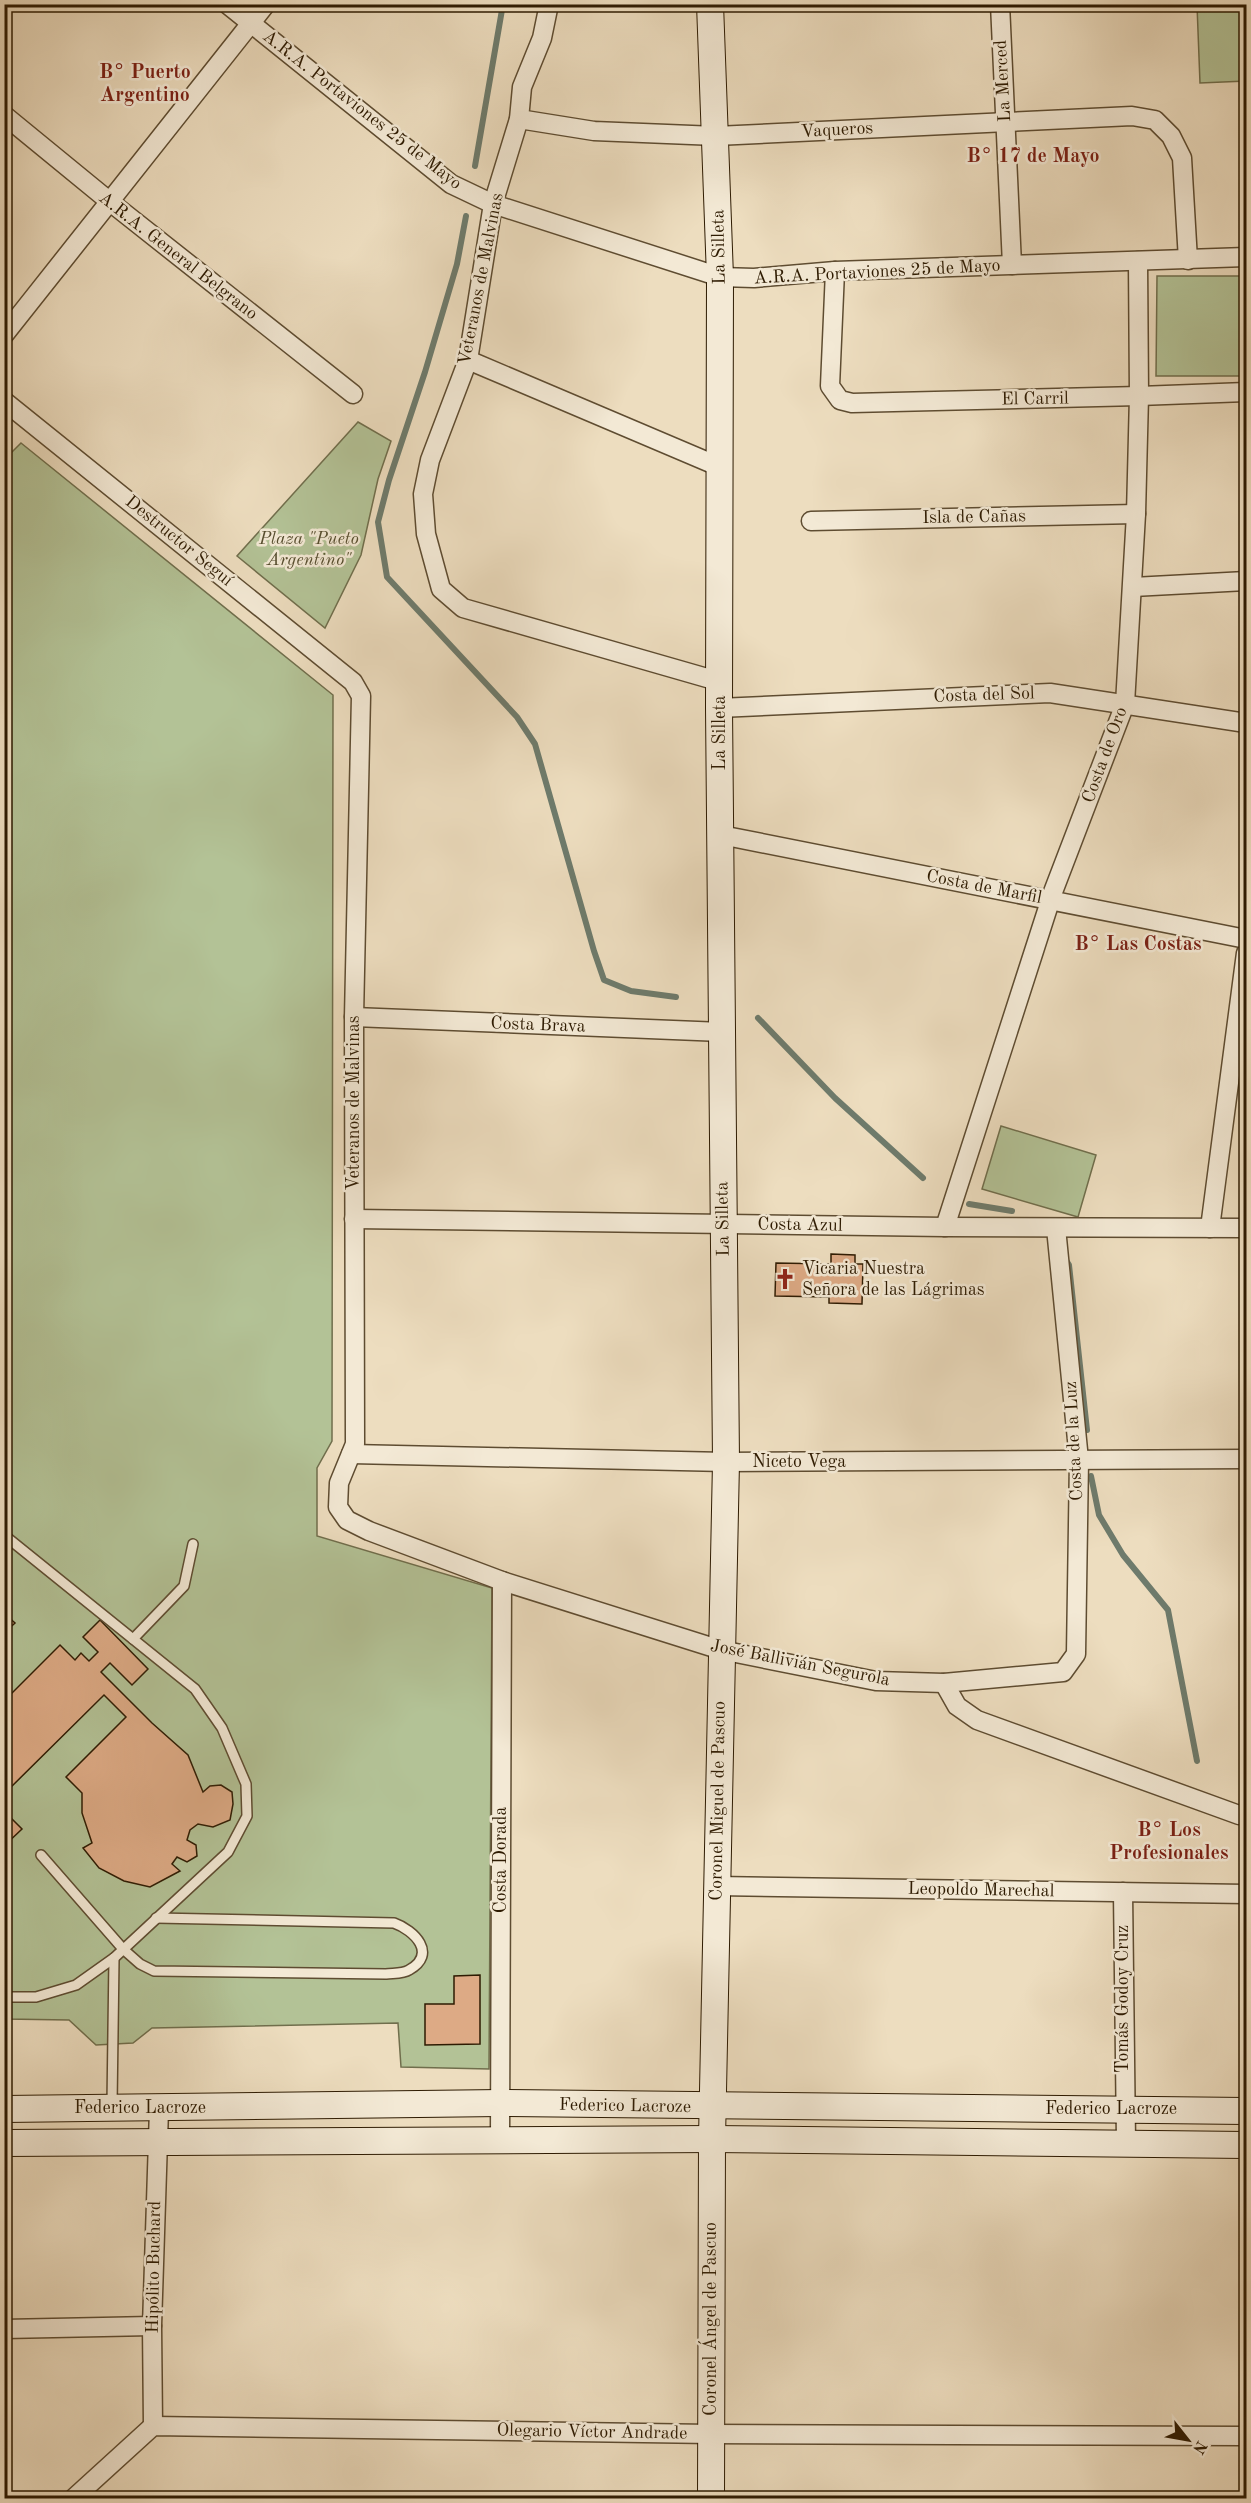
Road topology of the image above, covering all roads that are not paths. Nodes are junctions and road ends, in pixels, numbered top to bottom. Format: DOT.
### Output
graph roads {
  1 [pos="227,4"];
  2 [pos="266,4"];
  3 [pos="549,4"];
  4 [pos="710,4"];
  5 [pos="1000,4"];
  6 [pos="250,24"];
  7 [pos="4,115"];
  8 [pos="519,119"];
  9 [pos="1005,123"];
  10 [pos="716,136"];
  11 [pos="109,201"];
  12 [pos="493,204"];
  13 [pos="1246,257"];
  14 [pos="1188,260"];
  15 [pos="1138,261"];
  16 [pos="1012,266"];
  17 [pos="835,271"];
  18 [pos="720,277"];
  19 [pos="4,335"];
  20 [pos="468,360"];
  21 [pos="1246,392"];
  22 [pos="353,394"];
  23 [pos="1139,396"];
  24 [pos="4,401"];
  25 [pos="720,467"];
  26 [pos="1136,514"];
  27 [pos="811,521"];
  28 [pos="1246,581"];
  29 [pos="1133,587"];
  30 [pos="353,682"];
  31 [pos="721,682"];
  32 [pos="1125,704"];
  33 [pos="719,708"];
  34 [pos="1246,723"];
  35 [pos="721,835"];
  36 [pos="1050,900"];
  37 [pos="1246,939"];
  38 [pos="1246,953"];
  39 [pos="354,1017"];
  40 [pos="722,1032"];
  41 [pos="354,1219"];
  42 [pos="723,1224"];
  43 [pos="945,1227"];
  44 [pos="1056,1228"];
  45 [pos="1210,1228"];
  46 [pos="1246,1228"];
  47 [pos="351,1454"];
  48 [pos="1079,1460"];
  49 [pos="1246,1460"];
  50 [pos="726,1462"];
  51 [pos="348,1520"];
  52 [pos="4,1535"];
  53 [pos="193,1544"];
  54 [pos="502,1581"];
  55 [pos="133,1639"];
  56 [pos="721,1650"];
  57 [pos="1076,1654"];
  58 [pos="944,1683"];
  59 [pos="1239,1815"];
  60 [pos="41,1855"];
  61 [pos="716,1886"];
  62 [pos="1123,1892"];
  63 [pos="1246,1894"];
  64 [pos="156,1918"];
  65 [pos="123,1948"];
  66 [pos="114,1958"];
  67 [pos="4,1997"];
  68 [pos="501,2103"];
  69 [pos="713,2107"];
  70 [pos="112,2108"];
  71 [pos="4,2109"];
  72 [pos="159,2109"];
  73 [pos="1124,2109"];
  74 [pos="1246,2111"];
  75 [pos="712,2139"];
  76 [pos="500,2140"];
  77 [pos="1126,2142"];
  78 [pos="4,2143"];
  79 [pos="157,2143"];
  80 [pos="1246,2145"];
  81 [pos="152,2326"];
  82 [pos="4,2329"];
  83 [pos="153,2426"];
  84 [pos="711,2434"];
  85 [pos="1246,2436"];
  86 [pos="74,2499"];
  87 [pos="711,2499"];
  1 -- 6 [label="street, A.R.A. Portaviones 25 de Mayo"];
  2 -- 6 [label="street"];
  3 -- 8 [label="street, Veteranos de Malvinas"];
  4 -- 10 [label="street, La Silleta"];
  5 -- 9 [label="street, La Merced"];
  6 -- 11 [label="street"];
  6 -- 12 [label="street, A.R.A. Portaviones 25 de Mayo"];
  7 -- 11 [label="street, A.R.A. General Belgrano"];
  8 -- 10 [label="street, Vaqueros"];
  8 -- 12 [label="street, Veteranos de Malvinas"];
  9 -- 10 [label="street, Vaqueros"];
  9 -- 14 [label="street, Vaqueros"];
  9 -- 16 [label="street, La Merced"];
  10 -- 18 [label="street, La Silleta"];
  11 -- 19 [label="street"];
  11 -- 22 [label="street, A.R.A. General Belgrano"];
  12 -- 18 [label="street, A.R.A. Portaviones 25 de Mayo"];
  12 -- 20 [label="street, Veteranos de Malvinas"];
  13 -- 14 [label="street, A.R.A. Portaviones 25 de Mayo"];
  14 -- 15 [label="street, A.R.A. Portaviones 25 de Mayo"];
  15 -- 16 [label="street, A.R.A. Portaviones 25 de Mayo"];
  15 -- 23 [label="street, Costa de Oro"];
  16 -- 17 [label="street, A.R.A. Portaviones 25 de Mayo"];
  17 -- 18 [label="street, A.R.A. Portaviones 25 de Mayo"];
  17 -- 23 [label="street, El Carril"];
  18 -- 25 [label="street, La Silleta"];
  20 -- 25 [label="street"];
  20 -- 31 [label="street, Veteranos de Malvinas"];
  21 -- 23 [label="street, El Carril"];
  23 -- 26 [label="street, Costa de Oro"];
  24 -- 30 [label="street, Destructor Seguí"];
  25 -- 31 [label="street, La Silleta"];
  26 -- 27 [label="street, Isla de Cañas"];
  26 -- 29 [label="street, Costa de Oro"];
  28 -- 29 [label="street"];
  29 -- 32 [label="street, Costa de Oro"];
  30 -- 39 [label="street, Veteranos de Malvinas"];
  31 -- 33 [label="street, La Silleta"];
  32 -- 33 [label="street, Costa del Sol"];
  32 -- 34 [label="street, Costa del Sol"];
  32 -- 36 [label="street, Costa de Oro"];
  33 -- 35 [label="street, La Silleta"];
  35 -- 36 [label="street, Costa de Marfil"];
  35 -- 40 [label="street, La Silleta"];
  36 -- 37 [label="street, Costa de Marfil"];
  36 -- 43 [label="street, Costa de Oro"];
  38 -- 45 [label="street"];
  39 -- 40 [label="street, Costa Brava"];
  39 -- 41 [label="street, Veteranos de Malvinas"];
  40 -- 42 [label="street, La Silleta"];
  41 -- 42 [label="street, Costa Azul"];
  41 -- 47 [label="street, Veteranos de Malvinas"];
  42 -- 43 [label="street, Costa Azul"];
  42 -- 50 [label="street, La Silleta"];
  43 -- 44 [label="street, Costa Azul"];
  44 -- 45 [label="street, Costa Azul"];
  44 -- 48 [label="street, Costa de la Luz"];
  45 -- 46 [label="street, Costa Azul"];
  47 -- 50 [label="street, Niceto Vega"];
  47 -- 51 [label="street, Veteranos de Malvinas"];
  48 -- 49 [label="street, Niceto Vega"];
  48 -- 50 [label="street, Niceto Vega"];
  48 -- 57 [label="street, Costa de la Luz"];
  50 -- 56 [label="street, Coronel Miguel de Pascuo"];
  51 -- 54 [label="street, José Ballivián Segurola"];
  52 -- 55 [label="lane"];
  53 -- 55 [label="lane"];
  54 -- 56 [label="street, José Ballivián Segurola"];
  54 -- 68 [label="street, Costa Dorada"];
  55 -- 64 [label="lane"];
  56 -- 58 [label="street, José Ballivián Segurola"];
  56 -- 61 [label="street, Coronel Miguel de Pascuo"];
  57 -- 58 [label="street, José Ballivián Segurola"];
  58 -- 59 [label="street"];
  60 -- 65 [label="lane"];
  61 -- 62 [label="street, Leopoldo Marechal"];
  61 -- 69 [label="street, Coronel Miguel de Pascuo"];
  62 -- 63 [label="street, Leopoldo Marechal"];
  62 -- 73 [label="street, Tomás Godoy Cruz"];
  64 -- 65 [label="lane"];
  64 -- 65 [label="lane"];
  65 -- 66 [label="lane"];
  66 -- 67 [label="lane"];
  66 -- 70 [label="lane"];
  68 -- 69 [label="street, Federico Lacroze"];
  68 -- 72 [label="street, Federico Lacroze"];
  68 -- 76 [label="street, Costa Dorada"];
  69 -- 73 [label="street, Federico Lacroze"];
  69 -- 75 [label="street, Coronel Miguel de Pascuo"];
  70 -- 71 [label="street, Federico Lacroze"];
  70 -- 72 [label="street, Federico Lacroze"];
  72 -- 79 [label="street, Hipólito Buchard"];
  73 -- 74 [label="street, Federico Lacroze"];
  73 -- 77 [label="street, Tomás Godoy Cruz"];
  75 -- 76 [label="street, Federico Lacroze"];
  75 -- 77 [label="street, Federico Lacroze"];
  75 -- 84 [label="street, Coronel Ángel de Pascuo"];
  76 -- 79 [label="street, Federico Lacroze"];
  77 -- 80 [label="street, Federico Lacroze"];
  78 -- 79 [label="street, Federico Lacroze"];
  79 -- 81 [label="street, Hipólito Buchard"];
  81 -- 82 [label="street"];
  81 -- 83 [label="street, Hipólito Buchard"];
  83 -- 84 [label="street, Olegario Víctor Andrade"];
  83 -- 86 [label="street"];
  84 -- 85 [label="street, Olegario Víctor Andrade"];
  84 -- 87 [label="street, Coronel Ángel de Pascuo"];
}
